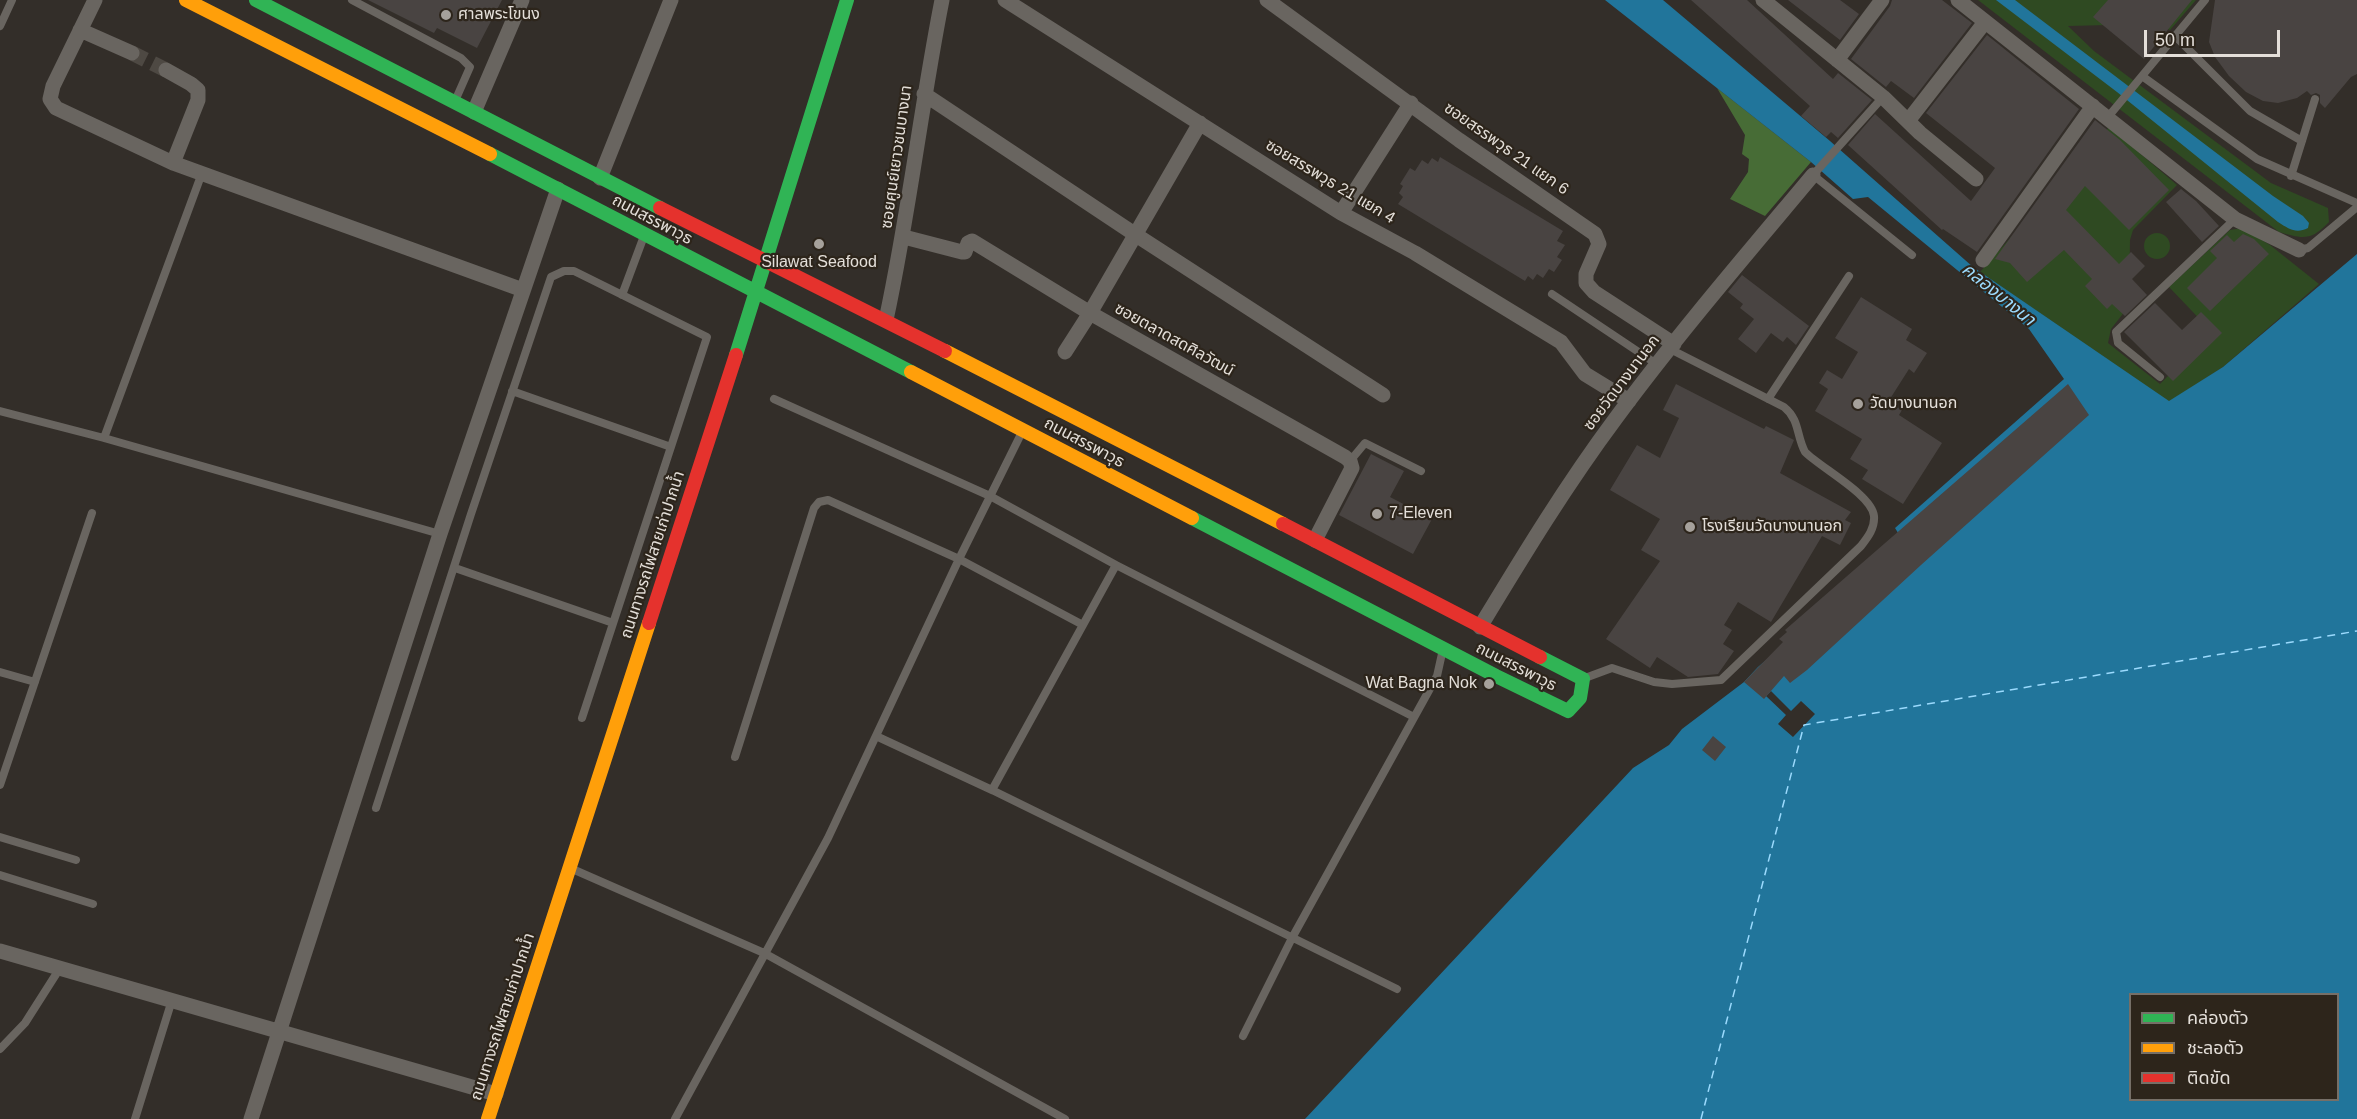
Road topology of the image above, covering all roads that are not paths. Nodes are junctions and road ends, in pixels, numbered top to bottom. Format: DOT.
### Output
graph roads {
  1 [pos="12,0"];
  2 [pos="95,0"];
  3 [pos="186,0"];
  4 [pos="256,0"];
  5 [pos="352,0"];
  6 [pos="522,0"];
  7 [pos="671,0"];
  8 [pos="847,0"];
  9 [pos="942,0"];
  10 [pos="1005,0"];
  11 [pos="1267,0"];
  12 [pos="1763,0"];
  13 [pos="1882,0"];
  14 [pos="1958,0"];
  15 [pos="2205,0"];
  16 [pos="214,6"];
  17 [pos="1985,22"];
  18 [pos="0,26"];
  19 [pos="80,30"];
  20 [pos="2175,36"];
  21 [pos="132,53"];
  22 [pos="1837,60"];
  23 [pos="166,70"];
  24 [pos="2142,76"];
  25 [pos="924,94"];
  26 [pos="1883,97"];
  27 [pos="2315,99"];
  28 [pos="454,102"];
  29 [pos="1411,103"];
  30 [pos="2093,106"];
  31 [pos="474,112"];
  32 [pos="2108,117"];
  33 [pos="1908,121"];
  34 [pos="1200,123"];
  35 [pos="2302,141"];
  36 [pos="173,163"];
  37 [pos="202,172"];
  38 [pos="1815,173"];
  39 [pos="555,175"];
  40 [pos="2291,176"];
  41 [pos="600,178"];
  42 [pos="1976,179"];
  43 [pos="2357,205"];
  44 [pos="1341,213"];
  45 [pos="2235,219"];
  46 [pos="644,235"];
  47 [pos="1136,235"];
  48 [pos="904,237"];
  49 [pos="2299,250"];
  50 [pos="1912,255"];
  51 [pos="1983,260"];
  52 [pos="766,262"];
  53 [pos="1849,276"];
  54 [pos="523,290"];
  55 [pos="755,293"];
  56 [pos="1552,294"];
  57 [pos="622,295"];
  58 [pos="1090,314"];
  59 [pos="886,320"];
  60 [pos="1672,347"];
  61 [pos="1065,352"];
  62 [pos="1658,364"];
  63 [pos="2160,377"];
  64 [pos="512,392"];
  65 [pos="1383,395"];
  66 [pos="774,399"];
  67 [pos="1768,399"];
  68 [pos="1629,402"];
  69 [pos="0,411"];
  70 [pos="1024,430"];
  71 [pos="104,438"];
  72 [pos="671,447"];
  73 [pos="1350,461"];
  74 [pos="1420,471"];
  75 [pos="990,496"];
  76 [pos="92,513"];
  77 [pos="440,534"];
  78 [pos="1315,540"];
  79 [pos="959,559"];
  80 [pos="1116,565"];
  81 [pos="455,568"];
  82 [pos="613,623"];
  83 [pos="1083,625"];
  84 [pos="1480,627"];
  85 [pos="1452,633"];
  86 [pos="0,672"];
  87 [pos="1583,679"];
  88 [pos="35,682"];
  89 [pos="1414,717"];
  90 [pos="582,718"];
  91 [pos="876,736"];
  92 [pos="735,757"];
  93 [pos="2,771"];
  94 [pos="0,785"];
  95 [pos="992,790"];
  96 [pos="376,808"];
  97 [pos="0,837"];
  98 [pos="76,860"];
  99 [pos="569,867"];
  100 [pos="0,875"];
  101 [pos="93,904"];
  102 [pos="1292,938"];
  103 [pos="0,951"];
  104 [pos="764,953"];
  105 [pos="60,968"];
  106 [pos="1397,989"];
  107 [pos="172,1000"];
  108 [pos="280,1032"];
  109 [pos="1243,1036"];
  110 [pos="0,1049"];
  111 [pos="496,1094"];
  112 [pos="135,1119"];
  113 [pos="250,1119"];
  114 [pos="488,1119"];
  115 [pos="675,1119"];
  116 [pos="1065,1119"];
  1 -- 18 [label="lane"];
  2 -- 19 [label="street"];
  3 -- 16 [label="main road, ถนนสรรพาวุธ"];
  4 -- 28 [label="main road, ถนนสรรพาวุธ"];
  5 -- 28 [label="lane"];
  6 -- 31 [label="street"];
  7 -- 41 [label="street"];
  8 -- 52 [label="main road, ถนนทางรถไฟสายเก่าปากน้ำ"];
  9 -- 25 [label="street, ซอยศูนย์เยาวชนบางนา"];
  10 -- 34 [label="street, ซอยสรรพวุธ 21 แยก 4"];
  11 -- 29 [label="street, ซอยสรรพวุธ 21 แยก 6"];
  12 -- 22 [label="street"];
  13 -- 22 [label="street"];
  14 -- 17 [label="street"];
  15 -- 20 [label="lane"];
  16 -- 39 [label="main road, ถนนสรรพาวุธ"];
  17 -- 30 [label="street"];
  17 -- 33 [label="street"];
  19 -- 21 [label="street"];
  19 -- 36 [label="street"];
  20 -- 24 [label="lane"];
  20 -- 35 [label="lane"];
  22 -- 26 [label="street"];
  23 -- 36 [label="street"];
  24 -- 32 [label="lane"];
  24 -- 40 [label="lane"];
  25 -- 47 [label="street"];
  25 -- 48 [label="street, ซอยศูนย์เยาวชนบางนา"];
  26 -- 33 [label="street"];
  26 -- 38 [label="lane"];
  27 -- 35 [label="lane"];
  28 -- 31 [label="main road, ถนนสรรพาวุธ"];
  29 -- 44 [label="street"];
  29 -- 60 [label="street, ซอยสรรพวุธ 21 แยก 6"];
  30 -- 32 [label="street"];
  30 -- 51 [label="street"];
  31 -- 39 [label="main road, ถนนสรรพาวุธ"];
  32 -- 45 [label="street"];
  33 -- 42 [label="street"];
  34 -- 44 [label="street, ซอยสรรพวุธ 21 แยก 4"];
  34 -- 47 [label="street"];
  35 -- 40 [label="lane"];
  36 -- 37 [label="street"];
  37 -- 54 [label="street"];
  37 -- 71 [label="lane"];
  38 -- 50 [label="lane"];
  38 -- 60 [label="street, ซอยวัดบางนานอก"];
  39 -- 41 [label="main road, ถนนสรรพาวุธ"];
  39 -- 46 [label="main road, ถนนสรรพาวุธ"];
  39 -- 54 [label="street"];
  40 -- 43 [label="lane"];
  41 -- 52 [label="main road, ถนนสรรพาวุธ"];
  43 -- 49 [label="lane"];
  44 -- 68 [label="street, ซอยสรรพวุธ 21 แยก 4"];
  45 -- 49 [label="street"];
  45 -- 63 [label="lane"];
  46 -- 55 [label="main road, ถนนสรรพาวุธ"];
  46 -- 57 [label="lane"];
  47 -- 58 [label="street"];
  47 -- 65 [label="street"];
  48 -- 58 [label="street, ซอยตลาดสดศิลวัฒน์"];
  48 -- 59 [label="street, ซอยศูนย์เยาวชนบางนา"];
  52 -- 55 [label="main road, ถนนทางรถไฟสายเก่าปากน้ำ"];
  52 -- 59 [label="main road, ถนนสรรพาวุธ"];
  53 -- 67 [label="lane"];
  54 -- 77 [label="street"];
  55 -- 70 [label="main road, ถนนสรรพาวุธ"];
  55 -- 99 [label="main road, ถนนทางรถไฟสายเก่าปากน้ำ"];
  56 -- 62 [label="lane"];
  57 -- 64 [label="lane"];
  57 -- 72 [label="lane"];
  58 -- 61 [label="street"];
  58 -- 73 [label="street, ซอยตลาดสดศิลวัฒน์"];
  59 -- 78 [label="main road, ถนนสรรพาวุธ"];
  60 -- 62 [label="street, ซอยวัดบางนานอก"];
  60 -- 67 [label="lane"];
  62 -- 68 [label="street, ซอยวัดบางนานอก"];
  64 -- 72 [label="lane"];
  64 -- 81 [label="lane"];
  66 -- 75 [label="lane"];
  67 -- 87 [label="lane"];
  68 -- 84 [label="street, ซอยวัดบางนานอก"];
  69 -- 71 [label="lane"];
  70 -- 75 [label="lane"];
  70 -- 85 [label="main road, ถนนสรรพาวุธ"];
  71 -- 77 [label="lane"];
  72 -- 82 [label="lane"];
  73 -- 74 [label="lane"];
  73 -- 78 [label="street"];
  75 -- 79 [label="lane"];
  75 -- 80 [label="lane"];
  76 -- 88 [label="lane"];
  77 -- 108 [label="street"];
  78 -- 85 [label="main road, ถนนสรรพาวุธ"];
  79 -- 83 [label="lane"];
  79 -- 91 [label="lane"];
  79 -- 92 [label="lane"];
  80 -- 83 [label="lane"];
  80 -- 89 [label="lane"];
  81 -- 82 [label="lane"];
  81 -- 96 [label="lane"];
  82 -- 90 [label="lane"];
  83 -- 95 [label="lane"];
  84 -- 85 [label="main road, ถนนสรรพาวุธ"];
  84 -- 87 [label="main road, ถนนสรรพาวุธ"];
  85 -- 87 [label="main road, ถนนสรรพาวุธ"];
  85 -- 89 [label="lane"];
  86 -- 88 [label="lane"];
  88 -- 93 [label="lane"];
  89 -- 102 [label="lane"];
  91 -- 95 [label="lane"];
  91 -- 104 [label="lane"];
  93 -- 94 [label="lane"];
  95 -- 102 [label="lane"];
  97 -- 98 [label="lane"];
  99 -- 104 [label="lane"];
  99 -- 111 [label="main road, ถนนทางรถไฟสายเก่าปากน้ำ"];
  100 -- 101 [label="lane"];
  102 -- 106 [label="lane"];
  102 -- 109 [label="lane"];
  103 -- 105 [label="street"];
  104 -- 115 [label="lane"];
  104 -- 116 [label="lane"];
  105 -- 107 [label="street"];
  105 -- 110 [label="lane"];
  107 -- 108 [label="street"];
  107 -- 112 [label="lane"];
  108 -- 111 [label="street"];
  108 -- 113 [label="street"];
  111 -- 114 [label="main road, ถนนทางรถไฟสายเก่าปากน้ำ"];
}
